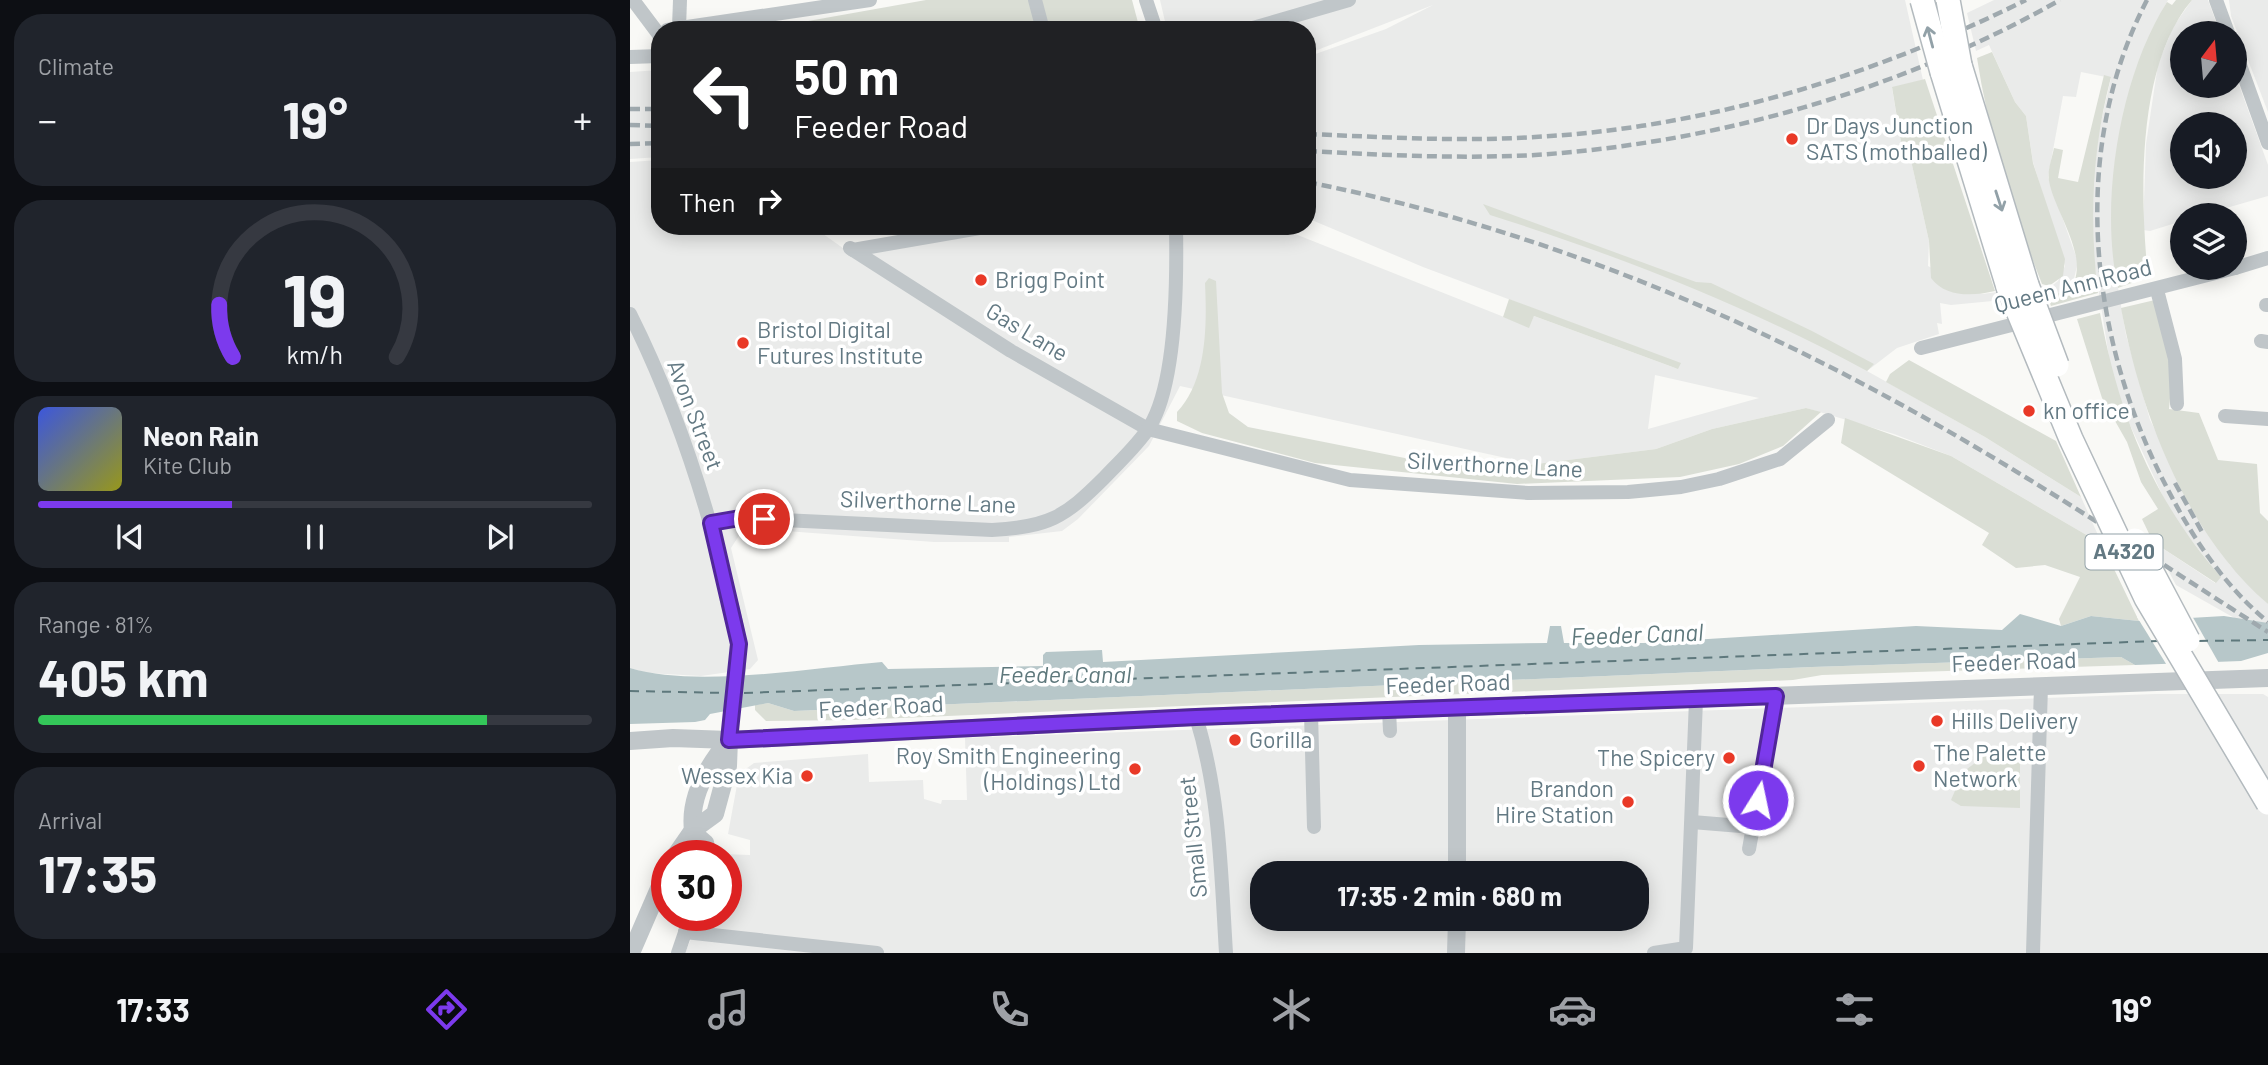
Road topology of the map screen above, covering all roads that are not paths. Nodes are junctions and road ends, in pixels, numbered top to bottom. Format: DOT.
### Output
graph roads {
  1 [pos="633,0"];
  2 [pos="680,0"];
  3 [pos="870,0"];
  4 [pos="1035,0"];
  5 [pos="1146,0"];
  6 [pos="1349,0"];
  7 [pos="1922,0"];
  8 [pos="1948,0"];
  9 [pos="2216,0"];
  10 [pos="655,21"];
  11 [pos="670,21"];
  12 [pos="731,21"];
  13 [pos="1041,21"];
  14 [pos="1153,21"];
  15 [pos="1277,21"];
  16 [pos="2224,21"];
  17 [pos="651,56"];
  18 [pos="630,57"];
  19 [pos="1951,69"];
  20 [pos="2247,85"];
  21 [pos="2268,144"];
  22 [pos="937,235"];
  23 [pos="1176,235"];
  24 [pos="2268,258"];
  25 [pos="2247,264"];
  26 [pos="2192,280"];
  27 [pos="2017,286"];
  28 [pos="2157,290"];
  29 [pos="630,314"];
  30 [pos="1921,348"];
  31 [pos="2178,404"];
  32 [pos="2225,416"];
  33 [pos="1828,419"];
  34 [pos="2268,419"];
  35 [pos="1148,429"];
  36 [pos="711,523"];
  37 [pos="2268,678"];
  38 [pos="2041,685"];
  39 [pos="1776,696"];
  40 [pos="1696,700"];
  41 [pos="1457,708"];
  42 [pos="1389,710"];
  43 [pos="1311,713"];
  44 [pos="1196,717"];
  45 [pos="1390,732"];
  46 [pos="729,740"];
  47 [pos="630,741"];
  48 [pos="2268,775"];
  49 [pos="2268,803"];
  50 [pos="1692,822"];
  51 [pos="1314,827"];
  52 [pos="1753,827"];
  53 [pos="693,830"];
  54 [pos="686,840"];
  55 [pos="705,840"];
  56 [pos="1749,849"];
  57 [pos="1457,861"];
  58 [pos="651,907"];
  59 [pos="1457,931"];
  60 [pos="685,932"];
  61 [pos="782,947"];
  62 [pos="631,953"];
  63 [pos="678,953"];
  64 [pos="877,953"];
  65 [pos="1226,953"];
  66 [pos="1456,953"];
  67 [pos="1654,953"];
  68 [pos="2033,953"];
  1 -- 10 [label="street"];
  2 -- 11 [label="street"];
  3 -- 12 [label="street"];
  4 -- 13 [label="street"];
  5 -- 14 [label="street"];
  6 -- 15 [label="street"];
  19 -- 7 [label="main road, A4320, one-way, bridge"];
  8 -- 19 [label="main road, A4320, bridge"];
  9 -- 16 [label="street"];
  17 -- 18 [label="street"];
  19 -- 27 [label="main road, A4320"];
  20 -- 21 [label="street"];
  22 -- 35 [label="street, Gas Lane"];
  23 -- 35 [label="street, Silverthorne Lane"];
  24 -- 25 [label="street, Queen Ann Road"];
  26 -- 28 [label="street, Queen Ann Road"];
  27 -- 48 [label="main road, A4320, bridge"];
  27 -- 49 [label="main road, A4320, bridge"];
  28 -- 30 [label="street, Queen Ann Road"];
  28 -- 31 [label="street"];
  29 -- 36 [label="street, Avon Street"];
  32 -- 34 [label="street"];
  33 -- 35 [label="street, Silverthorne Lane"];
  35 -- 36 [label="street, Silverthorne Lane"];
  36 -- 46 [label="street, Avon Street"];
  37 -- 38 [label="street, Feeder Road"];
  38 -- 39 [label="street, Feeder Road"];
  38 -- 68 [label="street"];
  39 -- 40 [label="street, Feeder Road"];
  39 -- 52 [label="street"];
  40 -- 41 [label="street, Feeder Road"];
  40 -- 50 [label="street"];
  41 -- 42 [label="street, Feeder Road"];
  41 -- 57 [label="street"];
  42 -- 43 [label="street, Feeder Road"];
  42 -- 45 [label="street"];
  43 -- 44 [label="street, Feeder Road"];
  43 -- 51 [label="street"];
  44 -- 46 [label="street, Feeder Road"];
  44 -- 65 [label="street, Small Street"];
  46 -- 47 [label="street, Feeder Road"];
  46 -- 53 [label="street"];
  50 -- 52 [label="street"];
  50 -- 67 [label="street"];
  52 -- 56 [label="street"];
  53 -- 54 [label="street"];
  53 -- 55 [label="street"];
  58 -- 62 [label="street"];
  59 -- 66 [label="street"];
  60 -- 61 [label="street"];
  60 -- 63 [label="street"];
  61 -- 64 [label="street"];
}
